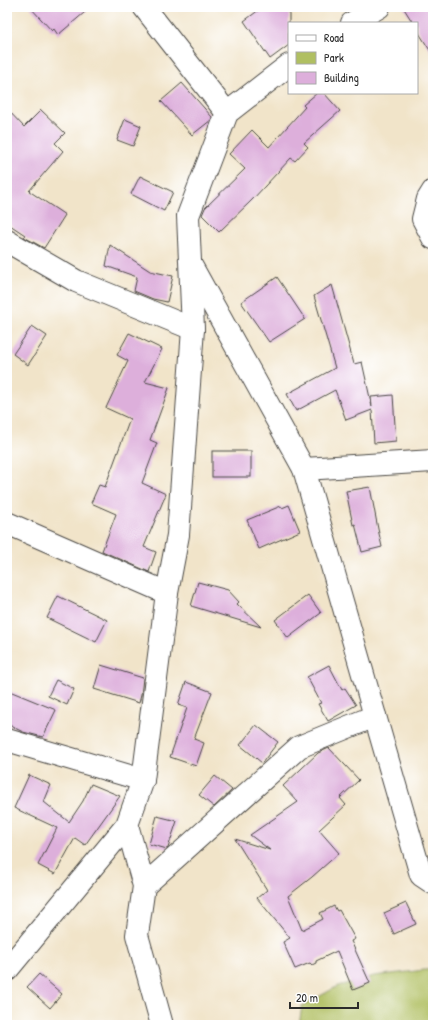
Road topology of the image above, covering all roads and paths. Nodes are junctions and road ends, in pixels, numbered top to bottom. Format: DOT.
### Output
graph roads {
  1 [pos="144,7"];
  2 [pos="379,7"];
  3 [pos="354,22"];
  4 [pos="288,65"];
  5 [pos="227,113"];
  6 [pos="433,191"];
  7 [pos="433,238"];
  8 [pos="7,241"];
  9 [pos="190,263"];
  10 [pos="193,329"];
  11 [pos="433,461"];
  12 [pos="304,469"];
  13 [pos="7,522"];
  14 [pos="167,593"];
  15 [pos="375,716"];
  16 [pos="7,740"];
  17 [pos="143,780"];
  18 [pos="126,825"];
  19 [pos="433,883"];
  20 [pos="144,886"];
  21 [pos="7,970"];
  22 [pos="162,1025"];
  1 -- 5 [label="street"];
  2 -- 3 [label="street"];
  4 -- 5 [label="street"];
  5 -- 9 [label="street"];
  6 -- 7 [label="street"];
  8 -- 10 [label="street"];
  9 -- 10 [label="street"];
  9 -- 12 [label="street"];
  10 -- 14 [label="street"];
  11 -- 12 [label="street"];
  12 -- 15 [label="street"];
  13 -- 14 [label="street"];
  14 -- 17 [label="street"];
  15 -- 19 [label="street"];
  15 -- 20 [label="street"];
  16 -- 17 [label="street"];
  17 -- 18 [label="street"];
  18 -- 20 [label="street"];
  18 -- 21 [label="street"];
  20 -- 22 [label="street"];
}
